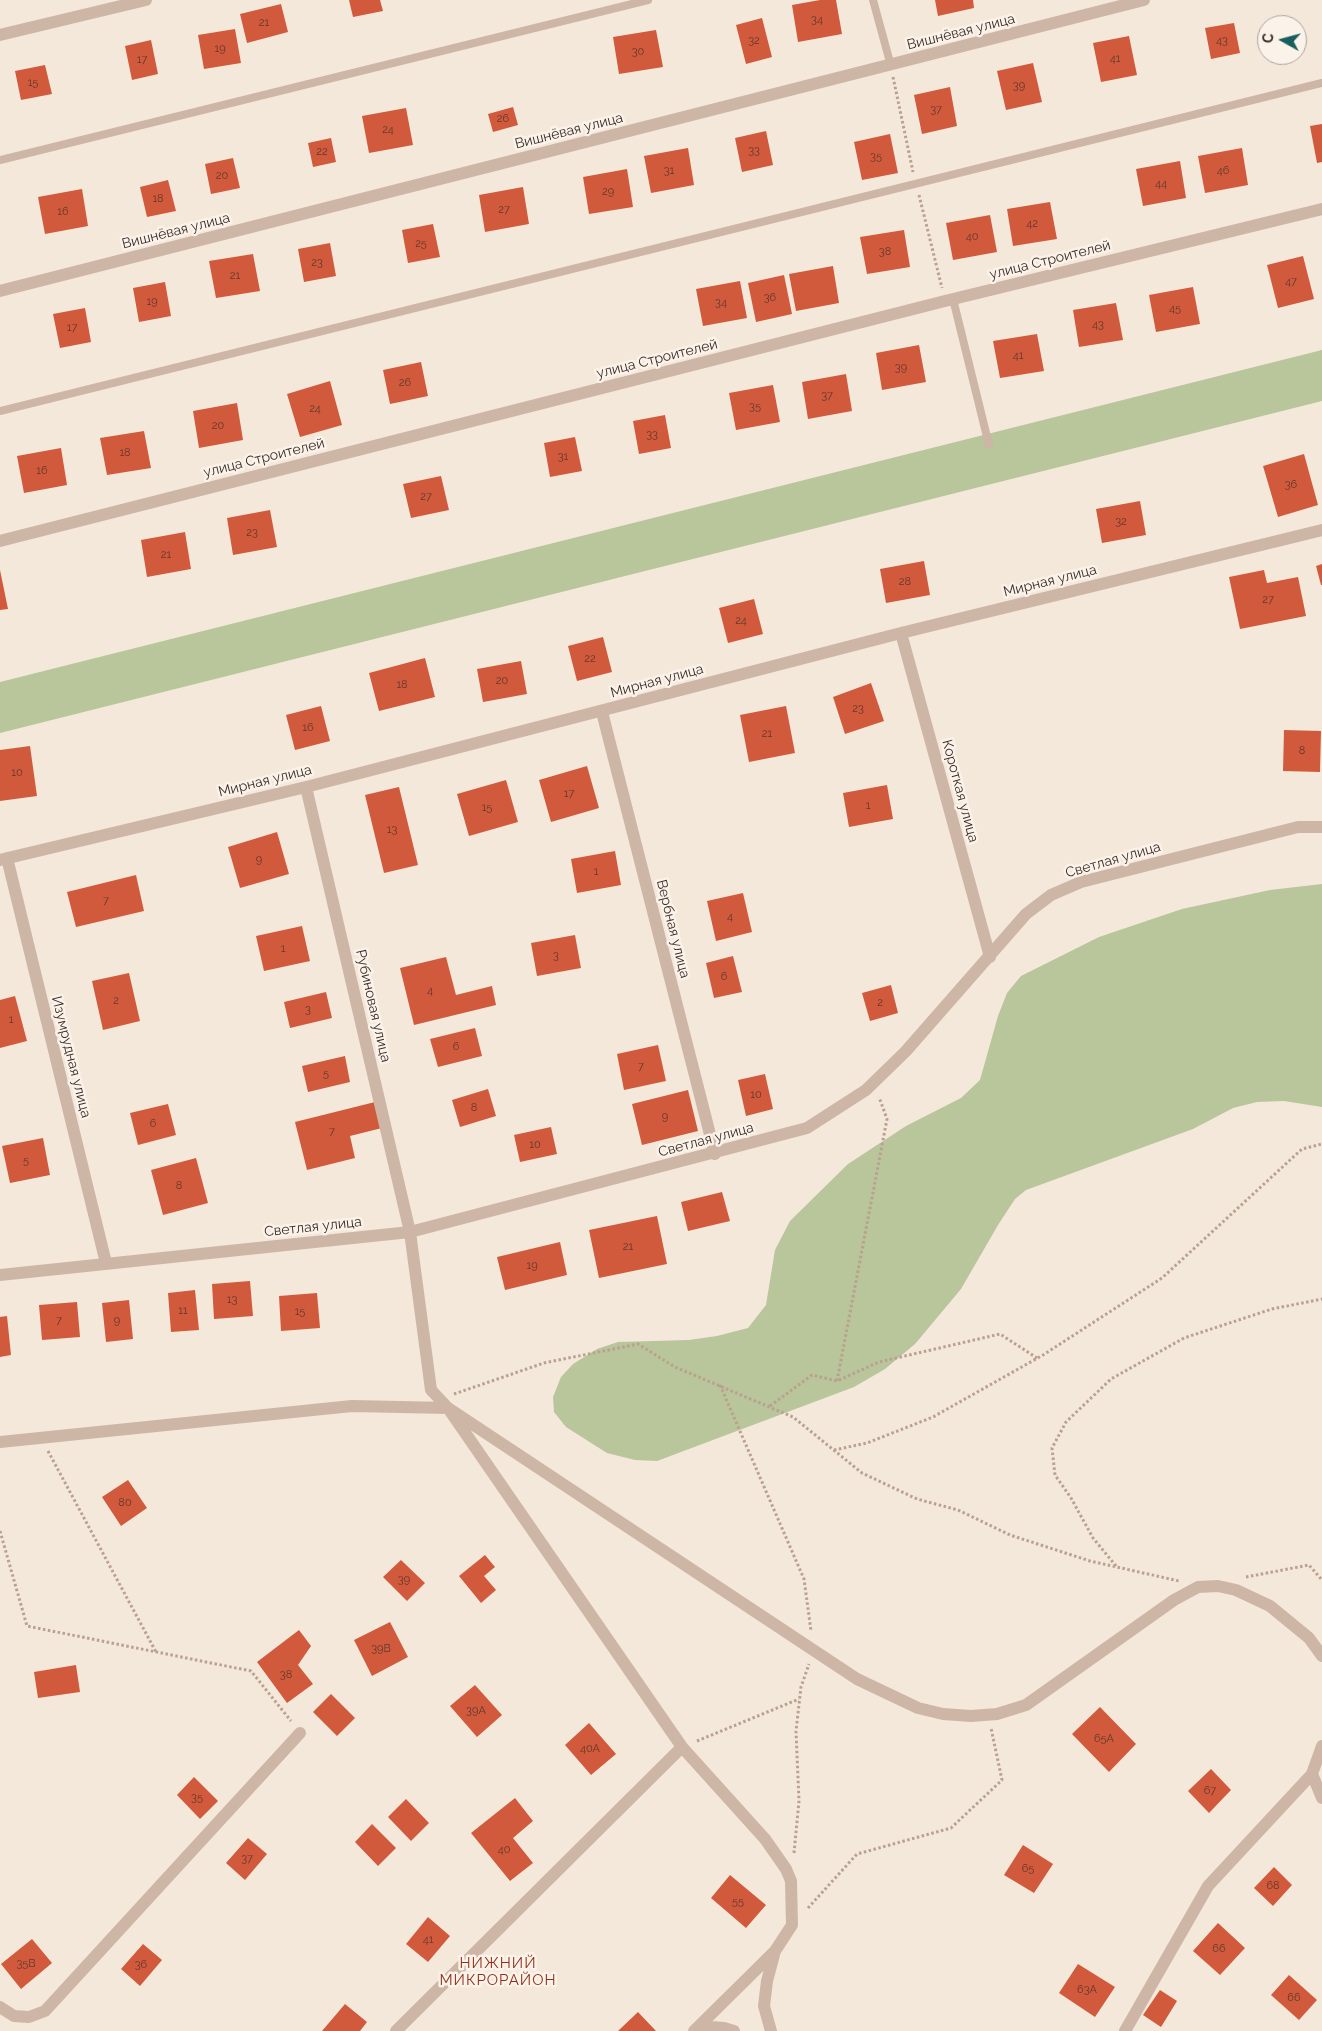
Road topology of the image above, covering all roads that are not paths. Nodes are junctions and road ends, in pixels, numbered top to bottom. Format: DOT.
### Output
graph roads {
  1 [pos="146,0"];
  2 [pos="648,0"];
  3 [pos="873,0"];
  4 [pos="1144,0"];
  5 [pos="0,35"];
  6 [pos="891,66"];
  7 [pos="1322,83"];
  8 [pos="0,160"];
  9 [pos="1322,209"];
  10 [pos="0,291"];
  11 [pos="953,299"];
  12 [pos="0,411"];
  13 [pos="989,445"];
  14 [pos="1322,530"];
  15 [pos="0,541"];
  16 [pos="901,633"];
  17 [pos="602,712"];
  18 [pos="306,787"];
  19 [pos="1322,827"];
  20 [pos="4,859"];
  21 [pos="990,957"];
  22 [pos="715,1154"];
  23 [pos="410,1232"];
  24 [pos="106,1263"];
  25 [pos="0,1275"];
  26 [pos="444,1404"];
  27 [pos="0,1442"];
  28 [pos="1322,1656"];
  29 [pos="300,1733"];
  30 [pos="1322,1746"];
  31 [pos="682,1747"];
  32 [pos="1312,1774"];
  33 [pos="1322,1798"];
  34 [pos="775,1951"];
  35 [pos="0,2007"];
  36 [pos="697,2028"];
  37 [pos="396,2031"];
  38 [pos="734,2031"];
  39 [pos="771,2031"];
  40 [pos="1125,2031"];
  1 -- 5 [label="street"];
  2 -- 8 [label="lane"];
  3 -- 6 [label="lane"];
  4 -- 6 [label="street, Вишнёвая улица"];
  6 -- 10 [label="street, Вишнёвая улица"];
  7 -- 12 [label="lane"];
  9 -- 11 [label="street, улица Строителей"];
  11 -- 13 [label="lane"];
  11 -- 15 [label="street, улица Строителей"];
  14 -- 16 [label="street, Мирная улица"];
  16 -- 17 [label="street, Мирная улица"];
  16 -- 21 [label="street, Короткая улица"];
  17 -- 18 [label="street, Мирная улица"];
  17 -- 22 [label="street, Вербная улица"];
  18 -- 20 [label="street, Мирная улица"];
  18 -- 23 [label="street, Рубиновая улица"];
  19 -- 21 [label="street, Светлая улица"];
  20 -- 24 [label="street, Изумрудная улица"];
  21 -- 22 [label="street, Светлая улица"];
  22 -- 23 [label="street, Светлая улица"];
  23 -- 24 [label="street, Светлая улица"];
  23 -- 26 [label="street, Рубиновая улица"];
  24 -- 25 [label="street, Светлая улица"];
  26 -- 27 [label="street"];
  26 -- 28 [label="street"];
  26 -- 31 [label="street, Рубиновая улица"];
  29 -- 35 [label="street"];
  30 -- 32 [label="street"];
  31 -- 34 [label="street, Рубиновая улица"];
  31 -- 37 [label="street"];
  32 -- 33 [label="street"];
  32 -- 40 [label="street"];
  34 -- 36 [label="street"];
  34 -- 39 [label="street"];
  36 -- 38 [label="street"];
}
